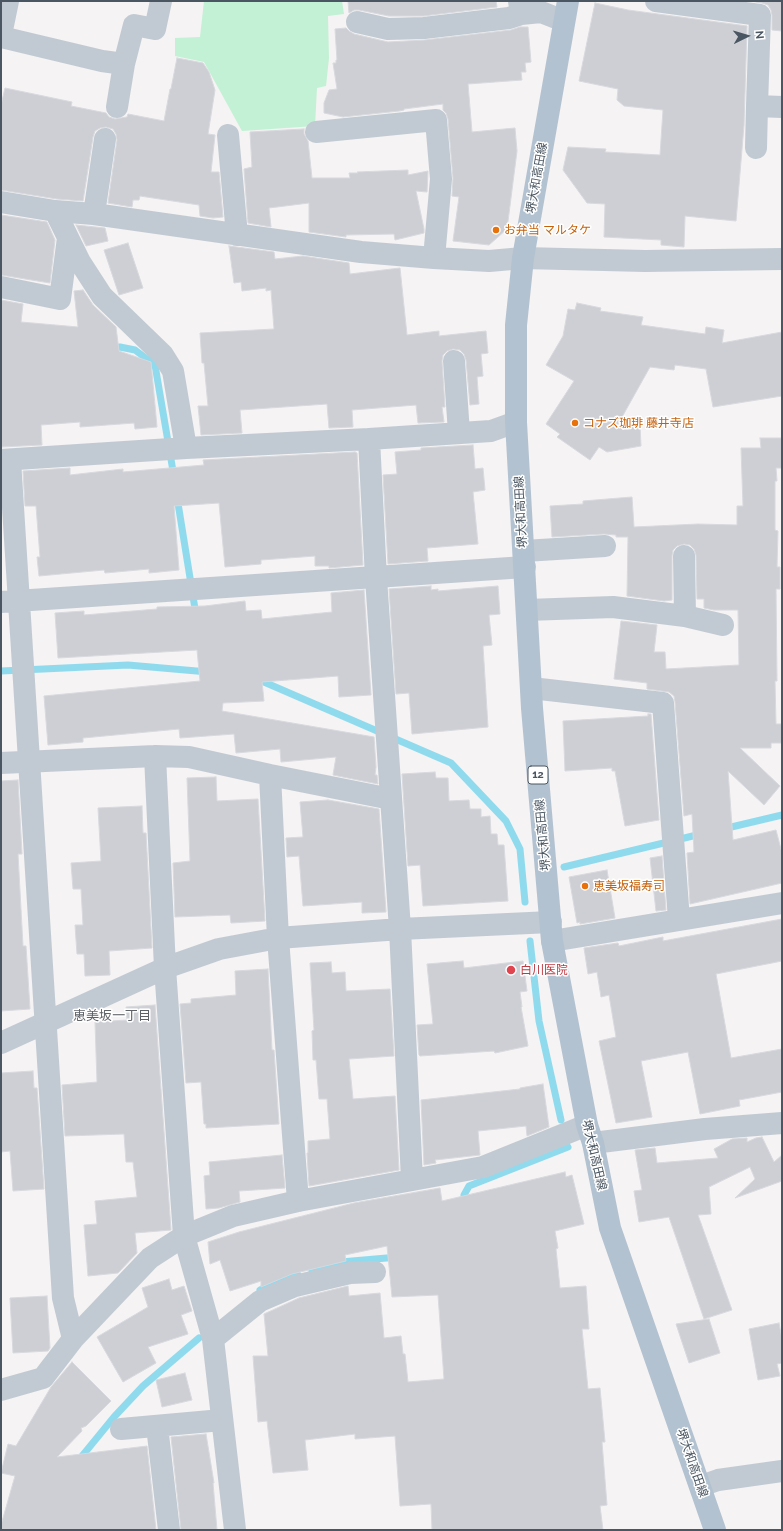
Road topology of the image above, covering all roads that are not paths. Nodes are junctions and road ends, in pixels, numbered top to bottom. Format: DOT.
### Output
graph roads {
  1 [pos="8,1"];
  2 [pos="161,1"];
  3 [pos="656,1"];
  4 [pos="520,7"];
  5 [pos="566,11"];
  6 [pos="357,22"];
  7 [pos="1,36"];
  8 [pos="124,64"];
  9 [pos="757,106"];
  10 [pos="117,107"];
  11 [pos="782,107"];
  12 [pos="316,132"];
  13 [pos="228,135"];
  14 [pos="105,139"];
  15 [pos="756,148"];
  16 [pos="1,202"];
  17 [pos="55,211"];
  18 [pos="94,214"];
  19 [pos="237,235"];
  20 [pos="68,238"];
  21 [pos="434,258"];
  22 [pos="523,258"];
  23 [pos="782,259"];
  24 [pos="1,287"];
  25 [pos="454,361"];
  26 [pos="516,422"];
  27 [pos="459,433"];
  28 [pos="369,439"];
  29 [pos="174,449"];
  30 [pos="5,460"];
  31 [pos="605,546"];
  32 [pos="684,556"];
  33 [pos="524,559"];
  34 [pos="376,578"];
  35 [pos="10,601"];
  36 [pos="527,610"];
  37 [pos="685,616"];
  38 [pos="723,625"];
  39 [pos="531,688"];
  40 [pos="155,756"];
  41 [pos="29,761"];
  42 [pos="1,763"];
  43 [pos="270,775"];
  44 [pos="391,799"];
  45 [pos="782,903"];
  46 [pos="679,920"];
  47 [pos="400,929"];
  48 [pos="551,932"];
  49 [pos="278,938"];
  50 [pos="165,968"];
  51 [pos="46,1022"];
  52 [pos="1,1043"];
  53 [pos="782,1123"];
  54 [pos="590,1134"];
  55 [pos="412,1180"];
  56 [pos="298,1201"];
  57 [pos="184,1236"];
  58 [pos="375,1272"];
  59 [pos="74,1339"];
  60 [pos="213,1339"];
  61 [pos="1,1390"];
  62 [pos="222,1420"];
  63 [pos="156,1426"];
  64 [pos="121,1429"];
  65 [pos="782,1471"];
  66 [pos="701,1486"];
  67 [pos="169,1530"];
  68 [pos="235,1530"];
  69 [pos="715,1530"];
  1 -- 7 [label="street"];
  2 -- 8 [label="street"];
  3 -- 9 [label="street"];
  4 -- 5 [label="street"];
  4 -- 6 [label="street"];
  5 -- 22 [label="main road, 堺大和高田線 / 12"];
  7 -- 8 [label="street"];
  8 -- 10 [label="street"];
  9 -- 11 [label="street"];
  9 -- 15 [label="street"];
  12 -- 21 [label="street"];
  13 -- 19 [label="street"];
  14 -- 18 [label="street"];
  16 -- 17 [label="street"];
  17 -- 18 [label="street"];
  17 -- 20 [label="street"];
  18 -- 19 [label="street"];
  19 -- 21 [label="street"];
  20 -- 24 [label="street"];
  20 -- 29 [label="street"];
  21 -- 22 [label="street"];
  22 -- 23 [label="street"];
  22 -- 26 [label="main road, 堺大和高田線 / 12"];
  25 -- 27 [label="street"];
  26 -- 27 [label="street"];
  26 -- 33 [label="main road, 堺大和高田線 / 12"];
  27 -- 28 [label="street"];
  28 -- 29 [label="street"];
  28 -- 34 [label="street"];
  29 -- 30 [label="street"];
  30 -- 35 [label="street"];
  31 -- 33 [label="street"];
  32 -- 37 [label="street"];
  33 -- 34 [label="street"];
  33 -- 36 [label="main road, 堺大和高田線 / 12"];
  34 -- 35 [label="street"];
  34 -- 44 [label="street"];
  35 -- 41 [label="street"];
  36 -- 37 [label="street"];
  36 -- 39 [label="main road, 堺大和高田線 / 12"];
  37 -- 38 [label="street"];
  39 -- 46 [label="street"];
  39 -- 48 [label="main road, 堺大和高田線 / 12"];
  40 -- 41 [label="street"];
  40 -- 43 [label="street"];
  40 -- 50 [label="street"];
  41 -- 42 [label="street"];
  41 -- 51 [label="street"];
  43 -- 44 [label="street"];
  43 -- 49 [label="street"];
  44 -- 47 [label="street"];
  45 -- 46 [label="street"];
  46 -- 48 [label="street"];
  47 -- 48 [label="street"];
  47 -- 49 [label="street"];
  47 -- 55 [label="street"];
  48 -- 54 [label="main road, 堺大和高田線 / 12"];
  49 -- 50 [label="street"];
  49 -- 56 [label="street"];
  50 -- 51 [label="street"];
  50 -- 57 [label="street"];
  51 -- 52 [label="street"];
  51 -- 59 [label="street"];
  53 -- 54 [label="street"];
  54 -- 55 [label="street"];
  54 -- 66 [label="main road, 堺大和高田線 / 12"];
  55 -- 56 [label="street"];
  56 -- 57 [label="street"];
  57 -- 59 [label="street"];
  57 -- 60 [label="street"];
  58 -- 60 [label="street"];
  59 -- 61 [label="street"];
  60 -- 62 [label="street"];
  62 -- 63 [label="street"];
  62 -- 68 [label="street"];
  63 -- 64 [label="street"];
  63 -- 67 [label="street"];
  65 -- 66 [label="street"];
  66 -- 69 [label="main road, 堺大和高田線 / 12"];
}
